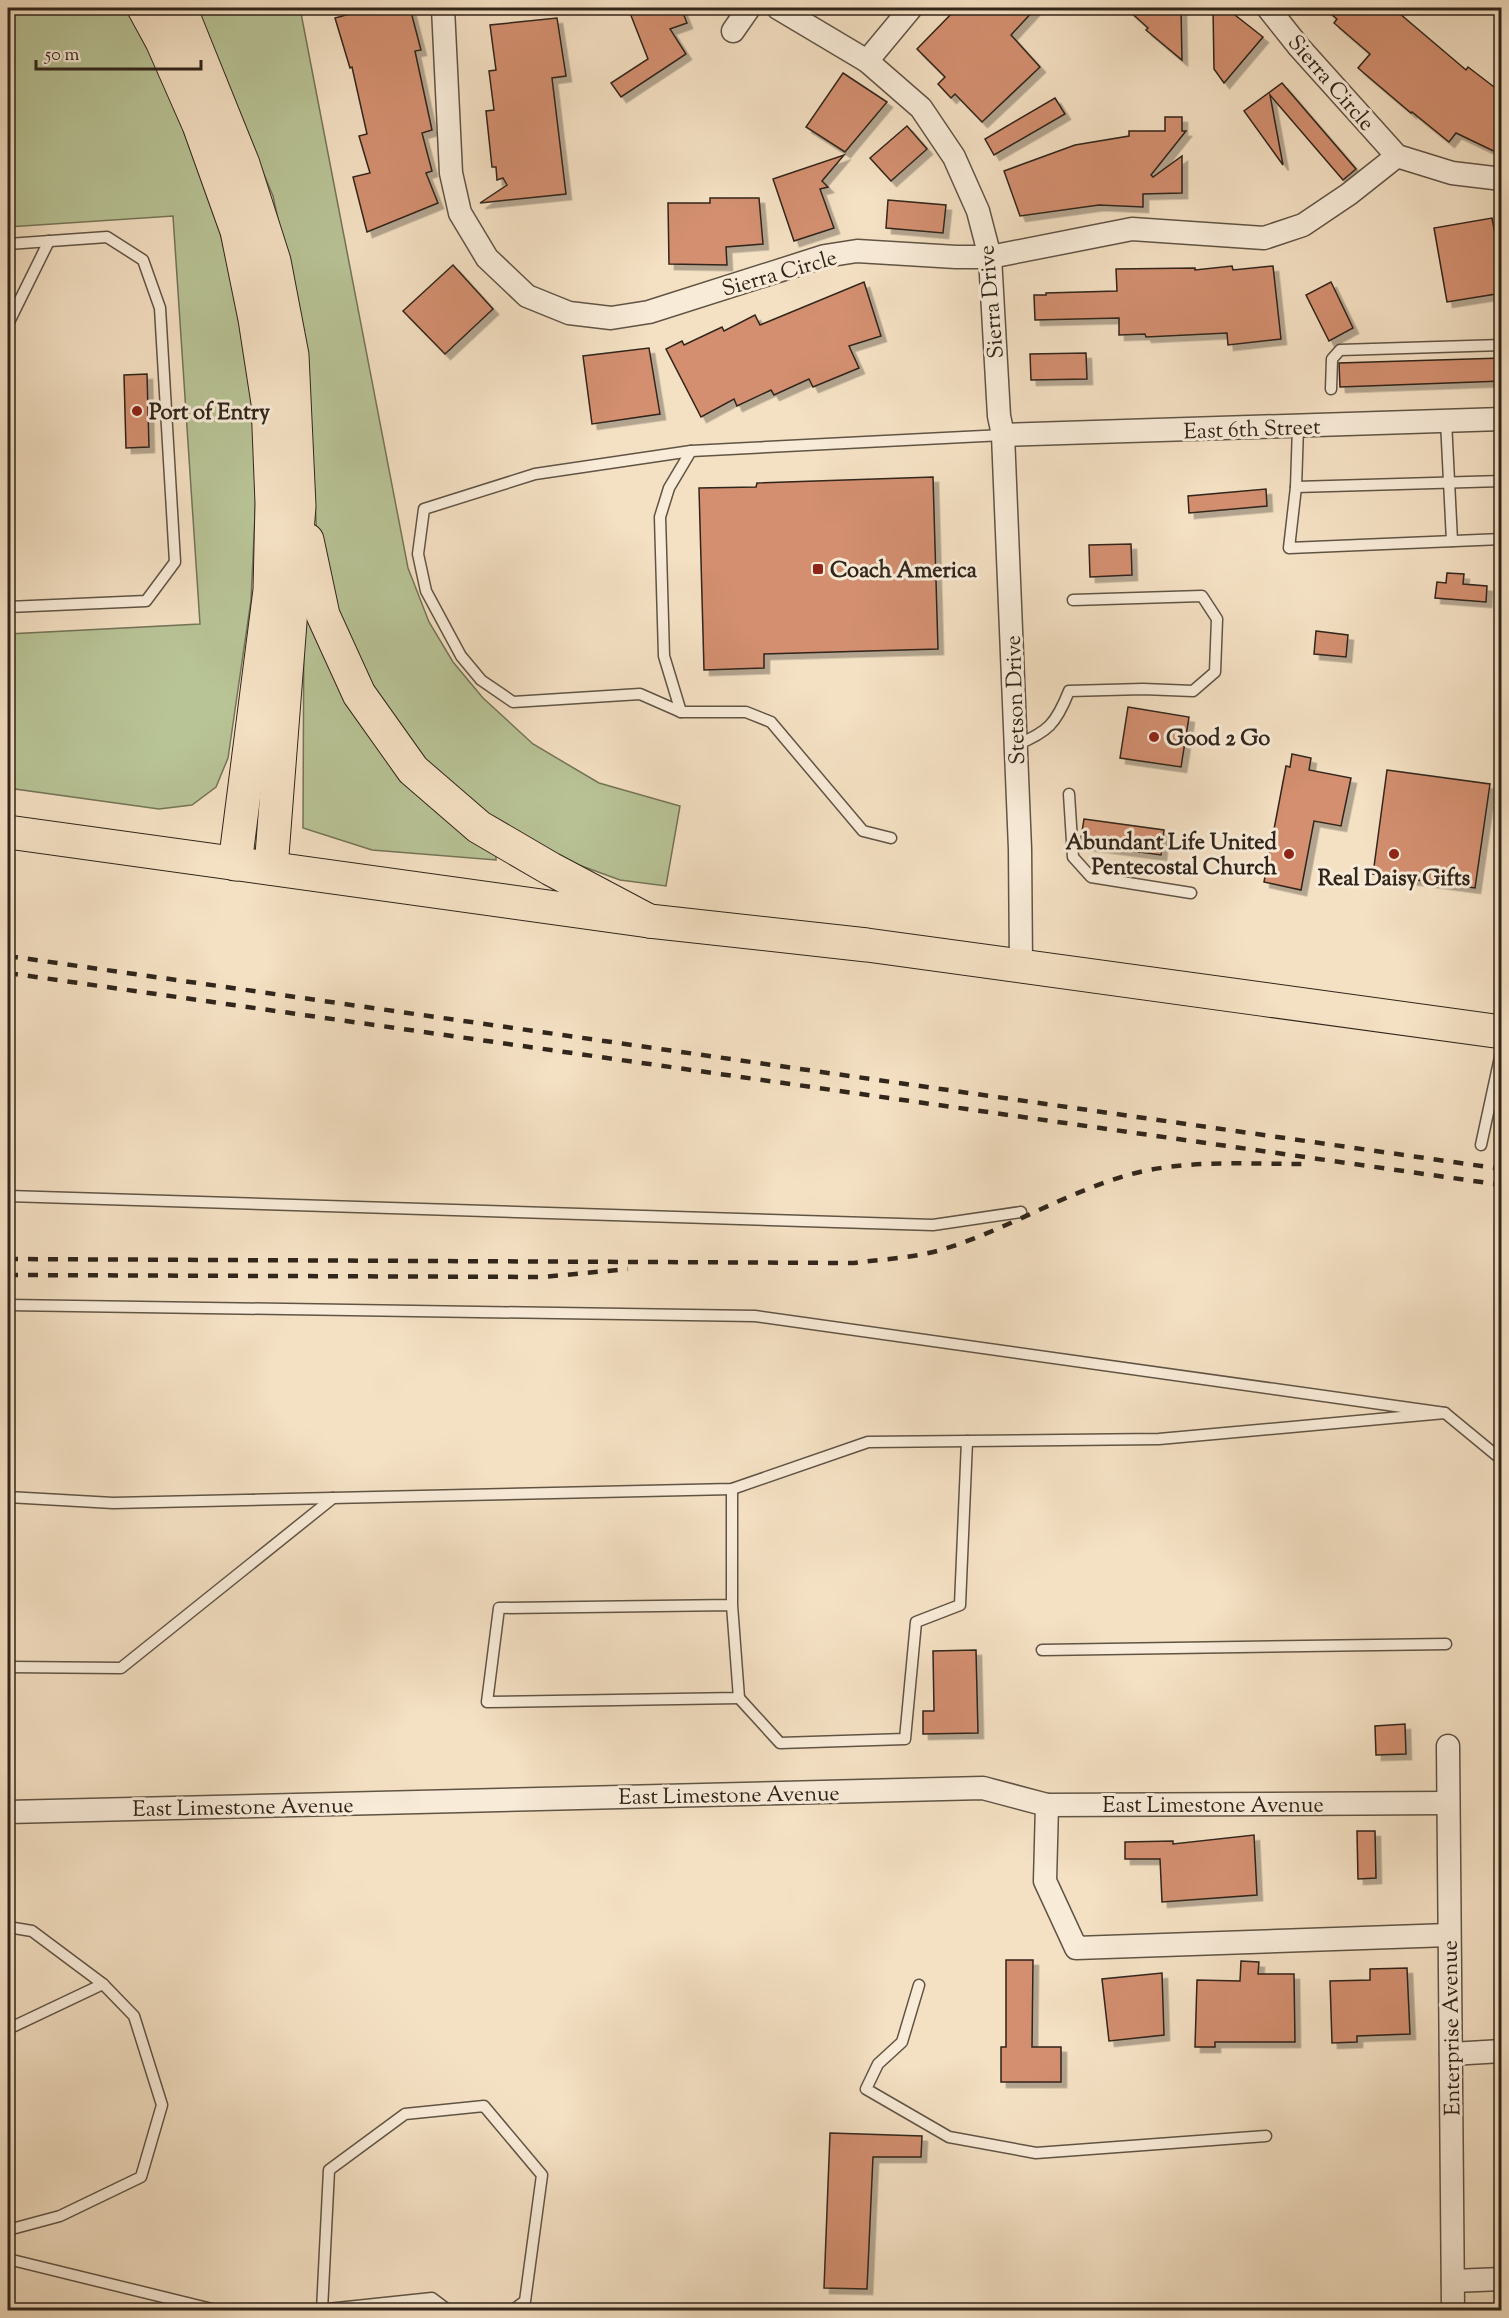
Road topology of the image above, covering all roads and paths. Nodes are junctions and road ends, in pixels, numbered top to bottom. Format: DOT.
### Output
graph roads {
  1 [pos="144,8"];
  2 [pos="180,8"];
  3 [pos="443,8"];
  4 [pos="748,8"];
  5 [pos="778,8"];
  6 [pos="911,8"];
  7 [pos="1268,8"];
  8 [pos="733,32"];
  9 [pos="867,61"];
  10 [pos="1397,156"];
  11 [pos="1502,179"];
  12 [pos="49,241"];
  13 [pos="9,247"];
  14 [pos="990,257"];
  15 [pos="8,324"];
  16 [pos="1502,345"];
  17 [pos="1332,389"];
  18 [pos="1502,419"];
  19 [pos="1446,421"];
  20 [pos="1298,427"];
  21 [pos="1003,435"];
  22 [pos="691,451"];
  23 [pos="1502,481"];
  24 [pos="1449,483"];
  25 [pos="1296,488"];
  26 [pos="299,506"];
  27 [pos="1502,539"];
  28 [pos="1452,541"];
  29 [pos="1073,600"];
  30 [pos="8,607"];
  31 [pos="681,712"];
  32 [pos="1016,745"];
  33 [pos="1069,794"];
  34 [pos="8,832"];
  35 [pos="891,838"];
  36 [pos="235,864"];
  37 [pos="271,868"];
  38 [pos="1191,893"];
  39 [pos="649,921"];
  40 [pos="1021,966"];
  41 [pos="1502,1032"];
  42 [pos="1502,1048"];
  43 [pos="1481,1144"];
  44 [pos="8,1196"];
  45 [pos="1021,1212"];
  46 [pos="8,1305"];
  47 [pos="1445,1413"];
  48 [pos="967,1441"];
  49 [pos="1502,1460"];
  50 [pos="732,1489"];
  51 [pos="8,1497"];
  52 [pos="333,1498"];
  53 [pos="732,1605"];
  54 [pos="1446,1644"];
  55 [pos="1042,1650"];
  56 [pos="8,1667"];
  57 [pos="739,1698"];
  58 [pos="1448,1746"];
  59 [pos="1448,1803"];
  60 [pos="1047,1805"];
  61 [pos="8,1812"];
  62 [pos="8,1927"];
  63 [pos="1449,1935"];
  64 [pos="103,1983"];
  65 [pos="919,1985"];
  66 [pos="8,2029"];
  67 [pos="1502,2051"];
  68 [pos="1451,2054"];
  69 [pos="1266,2136"];
  70 [pos="8,2230"];
  71 [pos="8,2259"];
  72 [pos="1502,2279"];
  73 [pos="1453,2281"];
  74 [pos="216,2310"];
  75 [pos="320,2310"];
  76 [pos="448,2310"];
  77 [pos="513,2310"];
  78 [pos="1453,2310"];
  1 -- 36 [label="main road"];
  2 -- 26 [label="main road"];
  3 -- 14 [label="street, Sierra Circle"];
  4 -- 8 [label="street"];
  5 -- 9 [label="street, Sierra Drive"];
  6 -- 9 [label="street"];
  7 -- 10 [label="street, Sierra Circle"];
  9 -- 14 [label="street, Sierra Drive"];
  10 -- 11 [label="street"];
  10 -- 14 [label="street, Sierra Circle"];
  12 -- 13 [label="lane"];
  12 -- 15 [label="lane"];
  12 -- 30 [label="lane"];
  14 -- 21 [label="street, Sierra Drive"];
  16 -- 17 [label="lane"];
  18 -- 19 [label="street, East 6th Street"];
  19 -- 20 [label="street, East 6th Street"];
  19 -- 24 [label="lane"];
  20 -- 21 [label="street, East 6th Street"];
  20 -- 25 [label="lane"];
  21 -- 22 [label="lane"];
  21 -- 32 [label="street, Stetson Drive"];
  22 -- 31 [label="lane"];
  22 -- 31 [label="lane"];
  23 -- 24 [label="lane"];
  24 -- 25 [label="lane"];
  24 -- 28 [label="lane"];
  25 -- 28 [label="lane"];
  26 -- 37 [label="main road"];
  26 -- 39 [label="main road"];
  27 -- 28 [label="lane"];
  29 -- 32 [label="lane"];
  31 -- 35 [label="lane"];
  32 -- 40 [label="street, Stetson Drive"];
  33 -- 38 [label="lane"];
  34 -- 36 [label="main road"];
  36 -- 37 [label="main road"];
  37 -- 39 [label="main road"];
  39 -- 40 [label="main road"];
  40 -- 41 [label="main road"];
  42 -- 43 [label="lane"];
  44 -- 45 [label="lane"];
  46 -- 47 [label="lane"];
  47 -- 48 [label="lane"];
  47 -- 49 [label="lane"];
  48 -- 50 [label="lane"];
  48 -- 57 [label="lane"];
  50 -- 52 [label="lane"];
  50 -- 53 [label="lane"];
  51 -- 52 [label="lane"];
  52 -- 56 [label="lane"];
  53 -- 57 [label="lane"];
  53 -- 57 [label="lane"];
  54 -- 55 [label="lane"];
  58 -- 59 [label="street, Enterprise Avenue"];
  59 -- 60 [label="street, East Limestone Avenue"];
  59 -- 63 [label="street, Enterprise Avenue"];
  60 -- 61 [label="street, East Limestone Avenue"];
  60 -- 63 [label="street"];
  62 -- 64 [label="lane"];
  63 -- 68 [label="street, Enterprise Avenue"];
  64 -- 66 [label="lane"];
  64 -- 70 [label="lane"];
  65 -- 69 [label="lane"];
  67 -- 68 [label="street"];
  68 -- 73 [label="street, Enterprise Avenue"];
  71 -- 74 [label="lane"];
  72 -- 73 [label="street"];
  73 -- 78 [label="street, Enterprise Avenue"];
  75 -- 76 [label="lane"];
  75 -- 77 [label="lane"];
}
